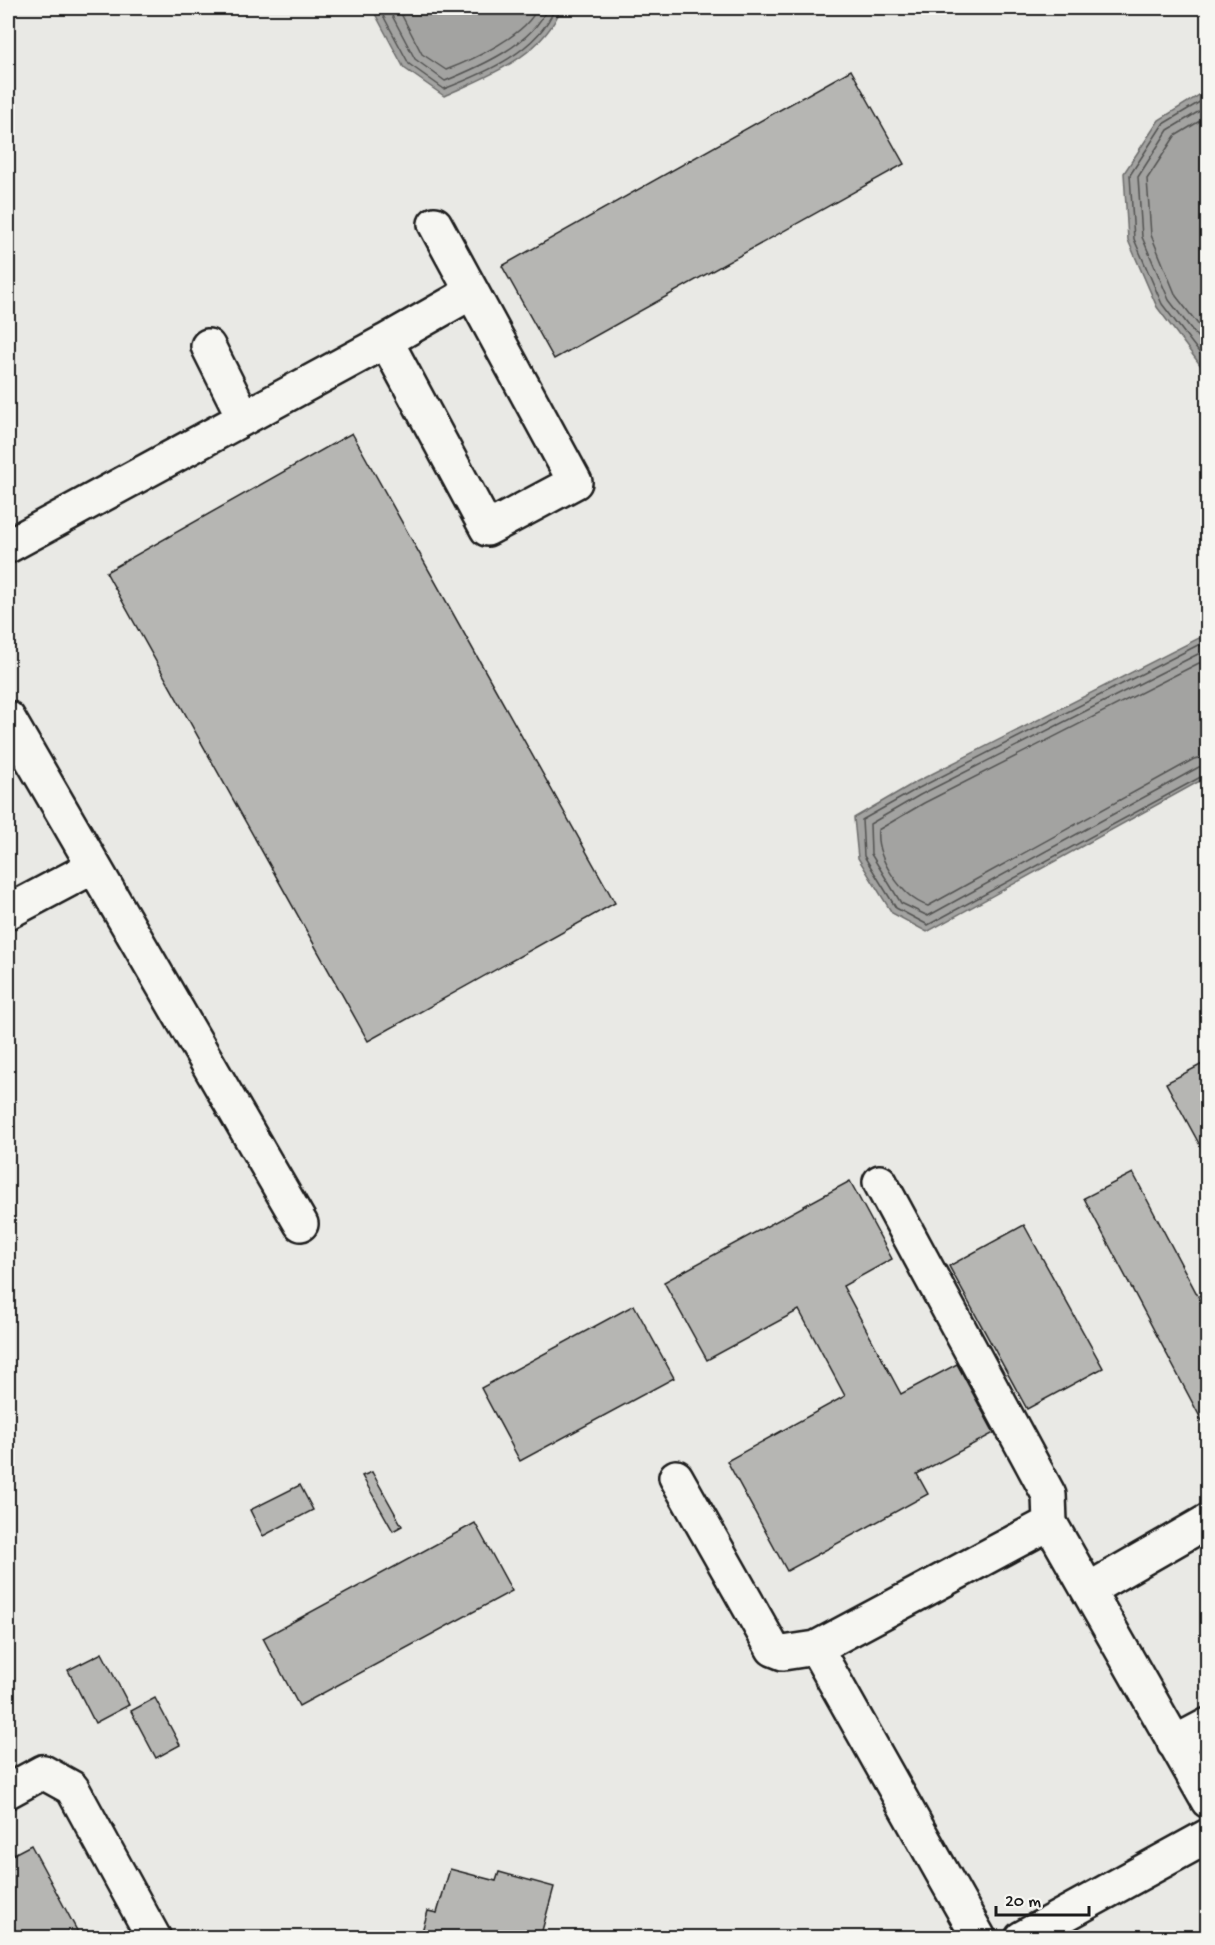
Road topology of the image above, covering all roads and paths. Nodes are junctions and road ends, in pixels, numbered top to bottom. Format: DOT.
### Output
graph roads {
  1 [pos="435,224"];
  2 [pos="472,292"];
  3 [pos="386,341"];
  4 [pos="208,346"];
  5 [pos="244,418"];
  6 [pos="8,546"];
  7 [pos="8,718"];
  8 [pos="93,867"];
  9 [pos="8,912"];
  10 [pos="880,1182"];
  11 [pos="301,1224"];
  12 [pos="676,1477"];
  13 [pos="1208,1521"];
  14 [pos="1050,1523"];
  15 [pos="1088,1590"];
  16 [pos="816,1648"];
  17 [pos="1208,1725"];
  18 [pos="1174,1743"];
  19 [pos="8,1791"];
  20 [pos="1208,1801"];
  21 [pos="1208,1836"];
  22 [pos="154,1938"];
  23 [pos="979,1938"];
  24 [pos="1022,1938"];
  1 -- 2 [label="main road"];
  2 -- 3 [label="main road"];
  2 -- 3 [label="main road"];
  3 -- 5 [label="main road"];
  4 -- 5 [label="main road"];
  5 -- 6 [label="main road"];
  7 -- 8 [label="main road"];
  8 -- 9 [label="main road"];
  8 -- 11 [label="main road"];
  10 -- 14 [label="main road"];
  12 -- 16 [label="main road"];
  13 -- 15 [label="main road"];
  14 -- 15 [label="main road"];
  14 -- 16 [label="main road"];
  15 -- 18 [label="main road"];
  16 -- 23 [label="main road"];
  17 -- 18 [label="main road"];
  18 -- 20 [label="main road"];
  19 -- 22 [label="main road"];
  21 -- 24 [label="main road"];
}
